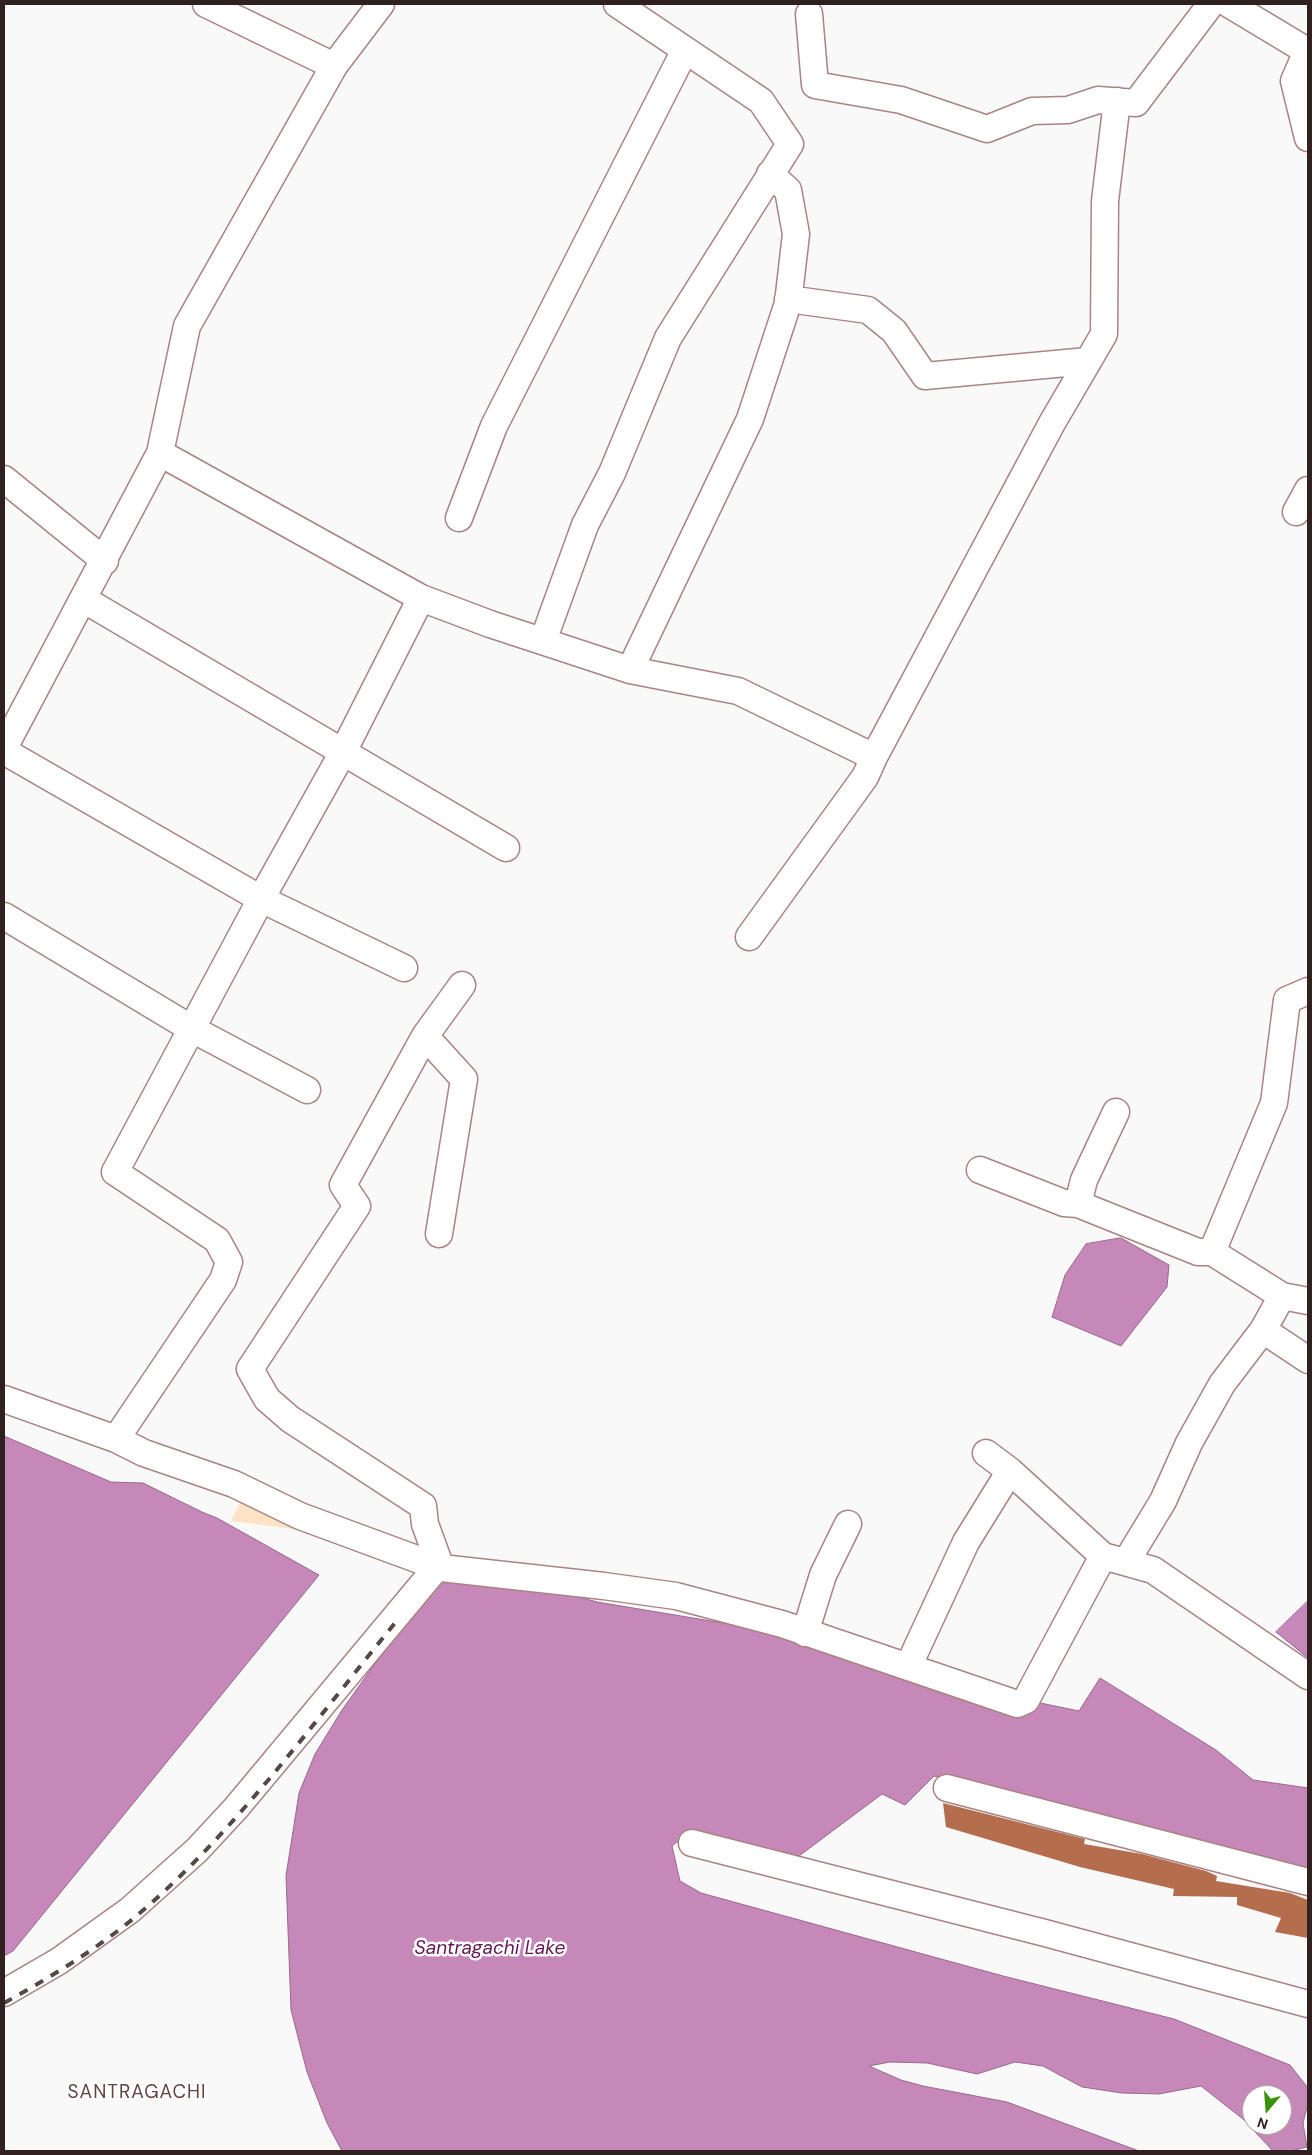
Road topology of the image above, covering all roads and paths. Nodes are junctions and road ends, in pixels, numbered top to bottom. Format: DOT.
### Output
graph roads {
  1 [pos="206,4"];
  2 [pos="381,4"];
  3 [pos="617,4"];
  4 [pos="1211,4"];
  5 [pos="1229,4"];
  6 [pos="809,14"];
  7 [pos="685,50"];
  8 [pos="1308,50"];
  9 [pos="334,66"];
  10 [pos="1116,101"];
  11 [pos="1308,138"];
  12 [pos="770,174"];
  13 [pos="788,299"];
  14 [pos="1088,361"];
  15 [pos="160,453"];
  16 [pos="4,479"];
  17 [pos="459,518"];
  18 [pos="104,561"];
  19 [pos="420,598"];
  20 [pos="83,599"];
  21 [pos="543,642"];
  22 [pos="630,670"];
  23 [pos="4,749"];
  24 [pos="343,752"];
  25 [pos="874,757"];
  26 [pos="506,848"];
  27 [pos="261,899"];
  28 [pos="4,916"];
  29 [pos="749,937"];
  30 [pos="404,968"];
  31 [pos="462,985"];
  32 [pos="1308,991"];
  33 [pos="192,1029"];
  34 [pos="426,1036"];
  35 [pos="307,1090"];
  36 [pos="1116,1112"];
  37 [pos="980,1170"];
  38 [pos="1078,1204"];
  39 [pos="440,1234"];
  40 [pos="1212,1252"];
  41 [pos="1282,1296"];
  42 [pos="1308,1300"];
  43 [pos="1263,1330"];
  44 [pos="1308,1360"];
  45 [pos="4,1399"];
  46 [pos="116,1439"];
  47 [pos="986,1453"];
  48 [pos="1010,1471"];
  49 [pos="848,1524"];
  50 [pos="1114,1559"];
  51 [pos="439,1568"];
  52 [pos="805,1633"];
  53 [pos="908,1667"];
  54 [pos="1308,1676"];
  55 [pos="947,1788"];
  56 [pos="692,1843"];
  57 [pos="1308,1882"];
  58 [pos="4,1993"];
  59 [pos="1308,2004"];
  1 -- 9 [label="street"];
  2 -- 9 [label="street"];
  3 -- 7 [label="street"];
  4 -- 10 [label="street"];
  5 -- 8 [label="street"];
  6 -- 10 [label="street"];
  7 -- 12 [label="street"];
  7 -- 17 [label="street"];
  8 -- 11 [label="street"];
  9 -- 15 [label="street"];
  10 -- 14 [label="street"];
  12 -- 13 [label="street"];
  12 -- 21 [label="street"];
  13 -- 14 [label="street"];
  13 -- 22 [label="street"];
  14 -- 25 [label="street"];
  15 -- 18 [label="street"];
  15 -- 19 [label="street"];
  16 -- 18 [label="street"];
  18 -- 20 [label="street"];
  19 -- 21 [label="street"];
  19 -- 24 [label="street"];
  20 -- 23 [label="street"];
  20 -- 24 [label="street"];
  21 -- 22 [label="street"];
  22 -- 25 [label="street"];
  23 -- 27 [label="street"];
  24 -- 26 [label="street"];
  24 -- 27 [label="street"];
  25 -- 29 [label="street"];
  27 -- 30 [label="street"];
  27 -- 33 [label="street"];
  28 -- 33 [label="street"];
  31 -- 34 [label="street"];
  32 -- 40 [label="street"];
  33 -- 35 [label="street"];
  33 -- 46 [label="street"];
  34 -- 39 [label="street"];
  34 -- 51 [label="street"];
  36 -- 38 [label="street"];
  37 -- 38 [label="street"];
  38 -- 40 [label="street"];
  40 -- 41 [label="street"];
  41 -- 42 [label="street"];
  41 -- 43 [label="street"];
  43 -- 44 [label="street"];
  43 -- 50 [label="street"];
  45 -- 46 [label="street"];
  46 -- 51 [label="street"];
  47 -- 48 [label="street"];
  48 -- 50 [label="street"];
  48 -- 53 [label="street"];
  49 -- 52 [label="street"];
  50 -- 53 [label="street"];
  50 -- 54 [label="street"];
  51 -- 52 [label="street"];
  51 -- 58 [label="street"];
  52 -- 53 [label="street"];
  55 -- 57 [label="street"];
  56 -- 59 [label="street"];
}
